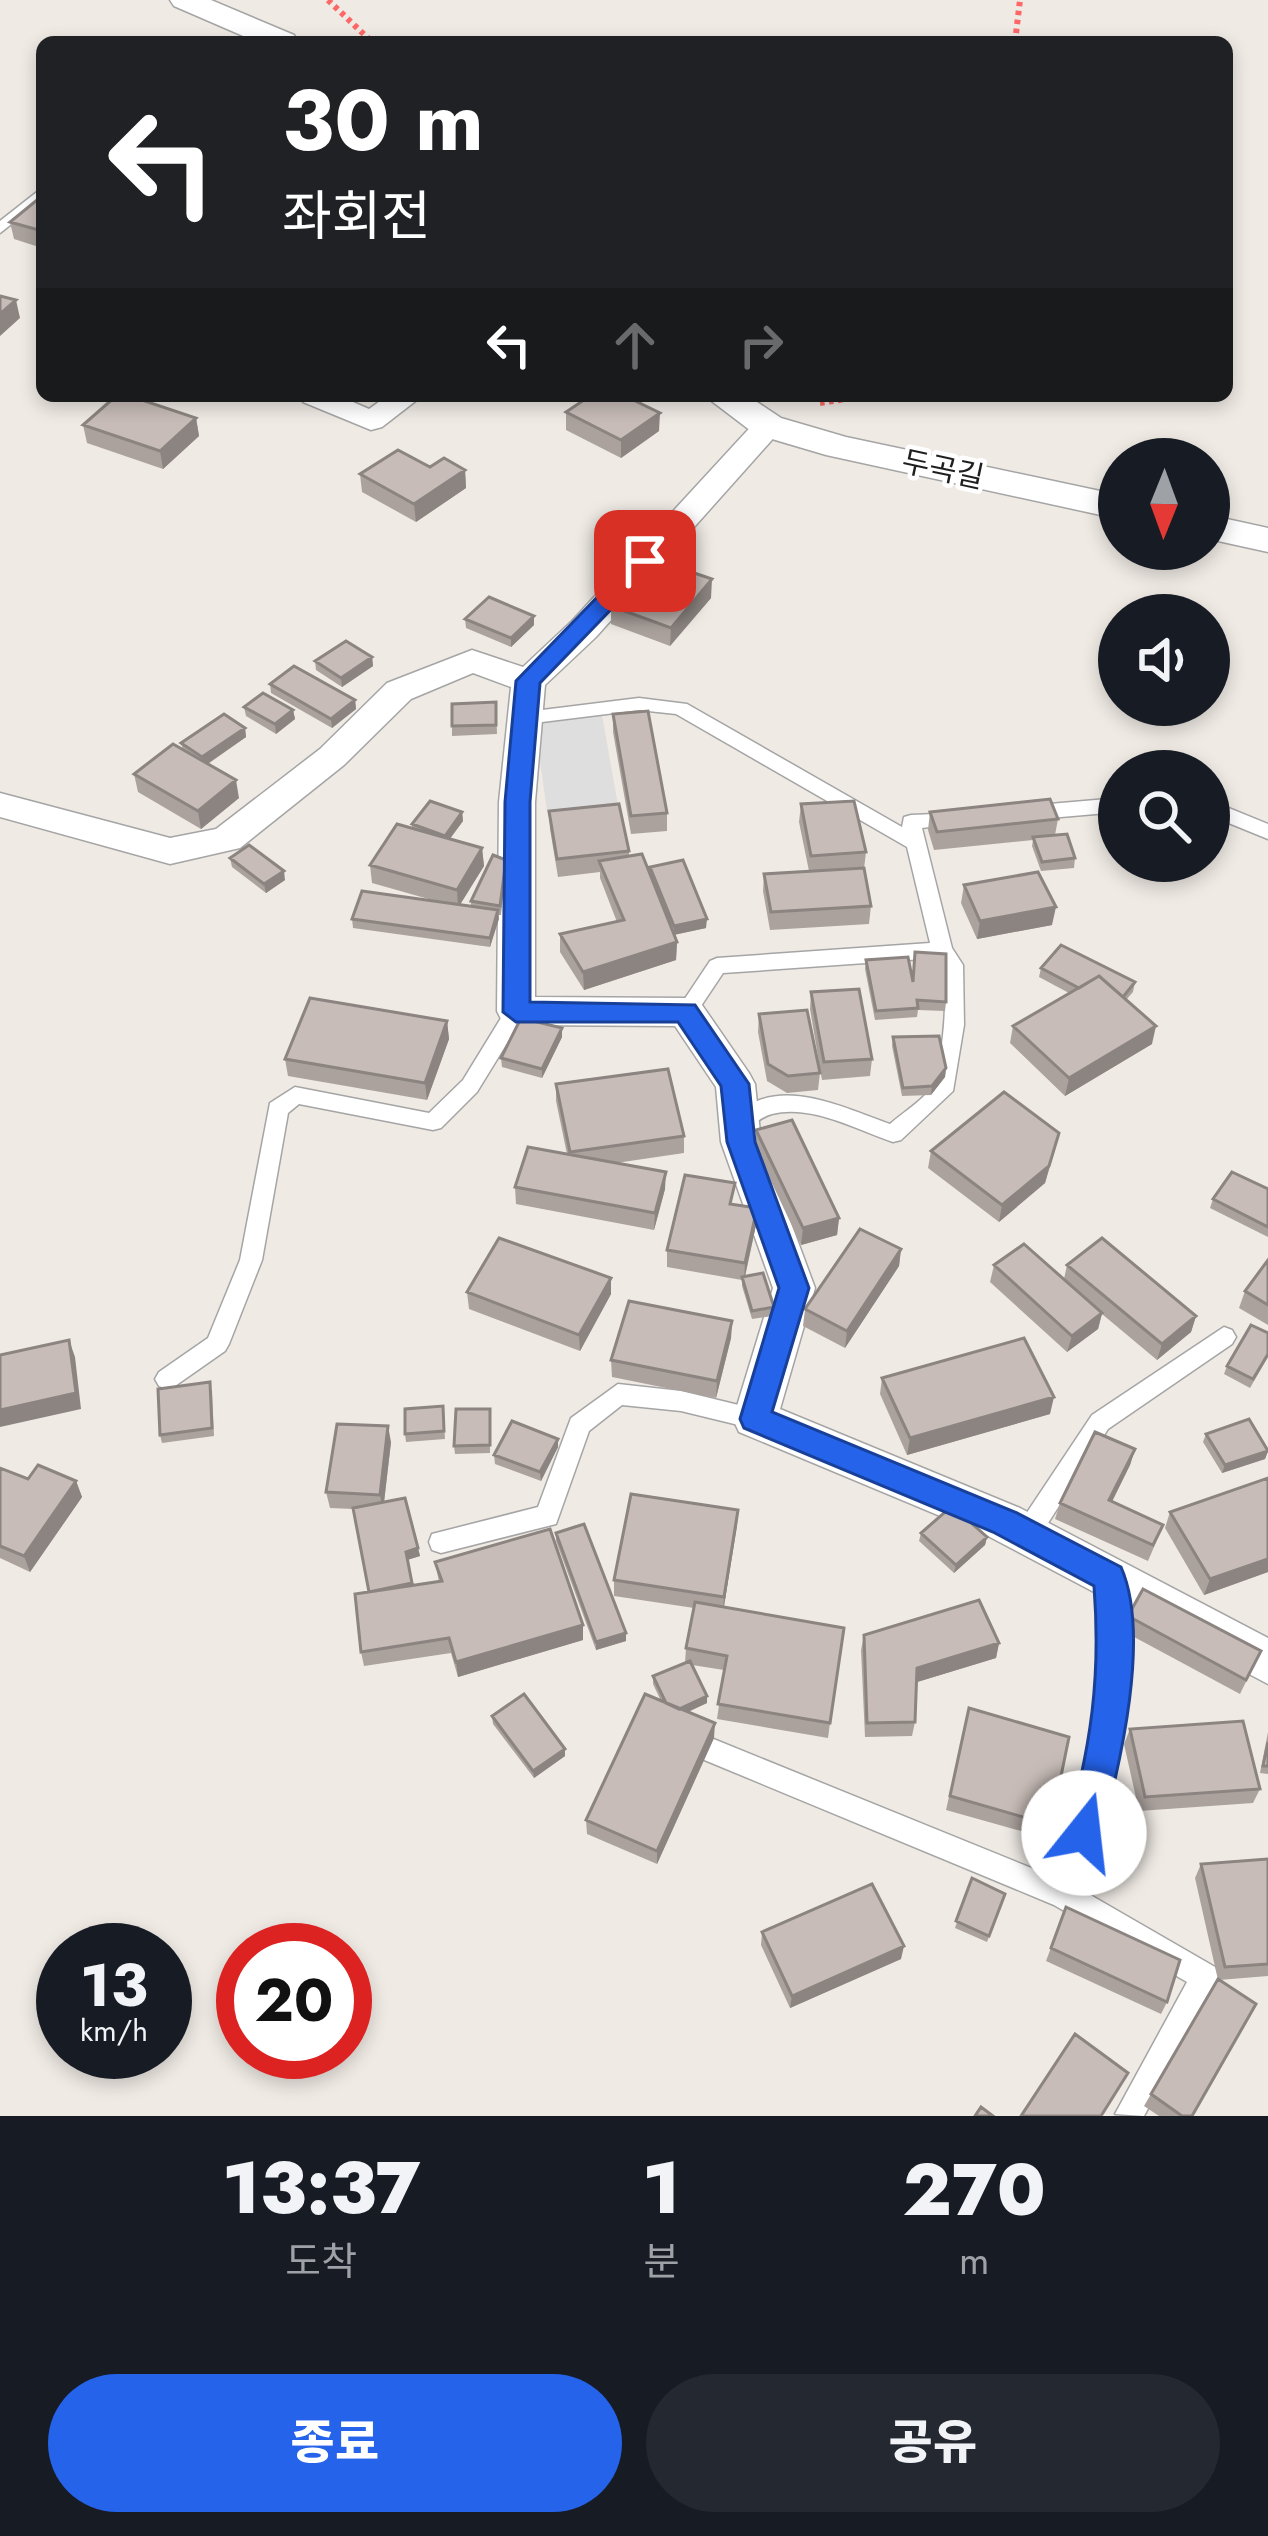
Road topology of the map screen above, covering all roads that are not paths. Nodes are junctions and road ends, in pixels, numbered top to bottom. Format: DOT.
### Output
graph roads {
  1 [pos="185,0"];
  2 [pos="269,36"];
  3 [pos="36,197"];
  4 [pos="0,229"];
  5 [pos="327,402"];
  6 [pos="398,402"];
  7 [pos="732,402"];
  8 [pos="768,426"];
  9 [pos="1098,502"];
  10 [pos="1230,532"];
  11 [pos="1268,540"];
  12 [pos="527,699"];
  13 [pos="0,805"];
  14 [pos="1098,807"];
  15 [pos="1004,814"];
  16 [pos="980,816"];
  17 [pos="1230,816"];
  18 [pos="1268,832"];
  19 [pos="916,843"];
  20 [pos="942,950"];
  21 [pos="516,1012"];
  22 [pos="686,1012"];
  23 [pos="739,1126"];
  24 [pos="1224,1337"];
  25 [pos="167,1379"];
  26 [pos="755,1419"];
  27 [pos="1027,1534"];
  28 [pos="441,1542"];
  29 [pos="1109,1577"];
  30 [pos="1268,1662"];
  31 [pos="711,1750"];
  32 [pos="1064,1895"];
  33 [pos="1129,2114"];
  1 -- 2 [label="street"];
  3 -- 4 [label="lane"];
  5 -- 6 [label="street"];
  7 -- 8 [label="street, 두곡길"];
  8 -- 9 [label="street, 두곡길"];
  8 -- 12 [label="street"];
  10 -- 11 [label="street"];
  12 -- 13 [label="street"];
  12 -- 19 [label="lane"];
  12 -- 21 [label="street"];
  14 -- 15 [label="lane"];
  16 -- 19 [label="lane"];
  17 -- 18 [label="lane"];
  19 -- 20 [label="lane"];
  20 -- 22 [label="lane"];
  20 -- 23 [label="lane"];
  21 -- 22 [label="street"];
  21 -- 25 [label="lane"];
  22 -- 23 [label="street"];
  23 -- 26 [label="street"];
  24 -- 27 [label="lane"];
  26 -- 27 [label="street"];
  26 -- 28 [label="lane"];
  27 -- 29 [label="street"];
  29 -- 30 [label="street"];
  29 -- 32 [label="lane"];
  31 -- 32 [label="lane"];
  32 -- 33 [label="lane"];
}
